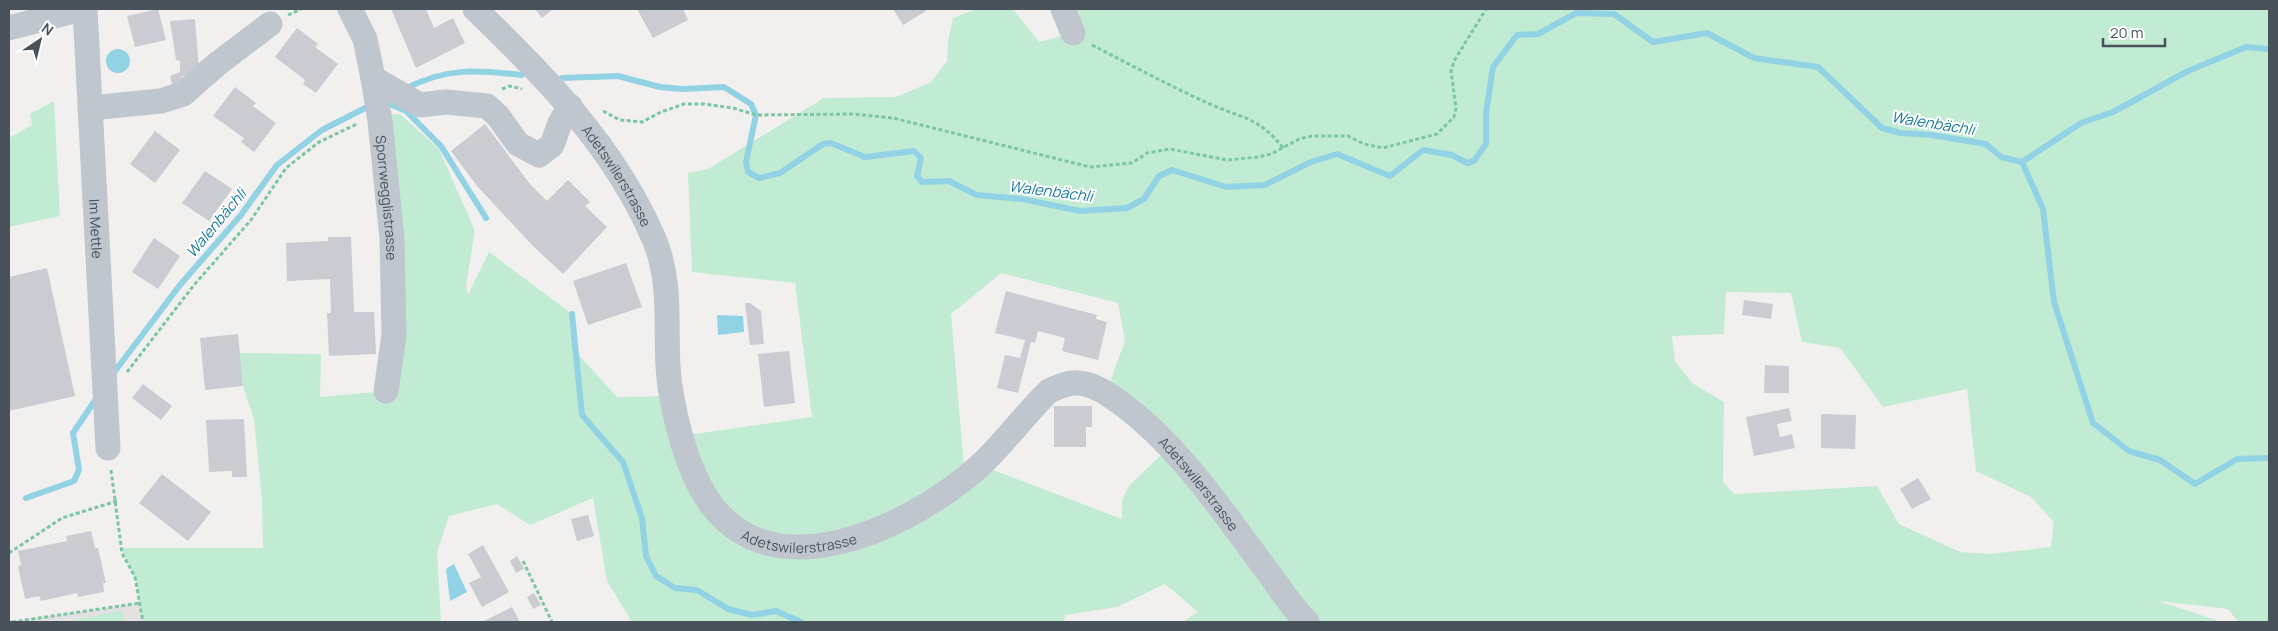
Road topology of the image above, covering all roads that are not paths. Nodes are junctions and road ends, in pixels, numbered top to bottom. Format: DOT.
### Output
graph roads {
  1 [pos="84,9"];
  2 [pos="350,9"];
  3 [pos="475,9"];
  4 [pos="1063,9"];
  5 [pos="270,24"];
  6 [pos="9,28"];
  7 [pos="1073,33"];
  8 [pos="377,99"];
  9 [pos="570,106"];
  10 [pos="90,108"];
  11 [pos="386,391"];
  12 [pos="108,448"];
  13 [pos="1307,622"];
  1 -- 6 [label="street"];
  1 -- 10 [label="street, Im Mettle"];
  2 -- 8 [label="street, Sporrwegglistrasse"];
  3 -- 9 [label="street, Adetswilerstrasse"];
  4 -- 7 [label="street"];
  5 -- 10 [label="street"];
  8 -- 9 [label="street"];
  8 -- 11 [label="street, Sporrwegglistrasse"];
  9 -- 13 [label="street, Adetswilerstrasse"];
  10 -- 12 [label="street, Im Mettle"];
}
